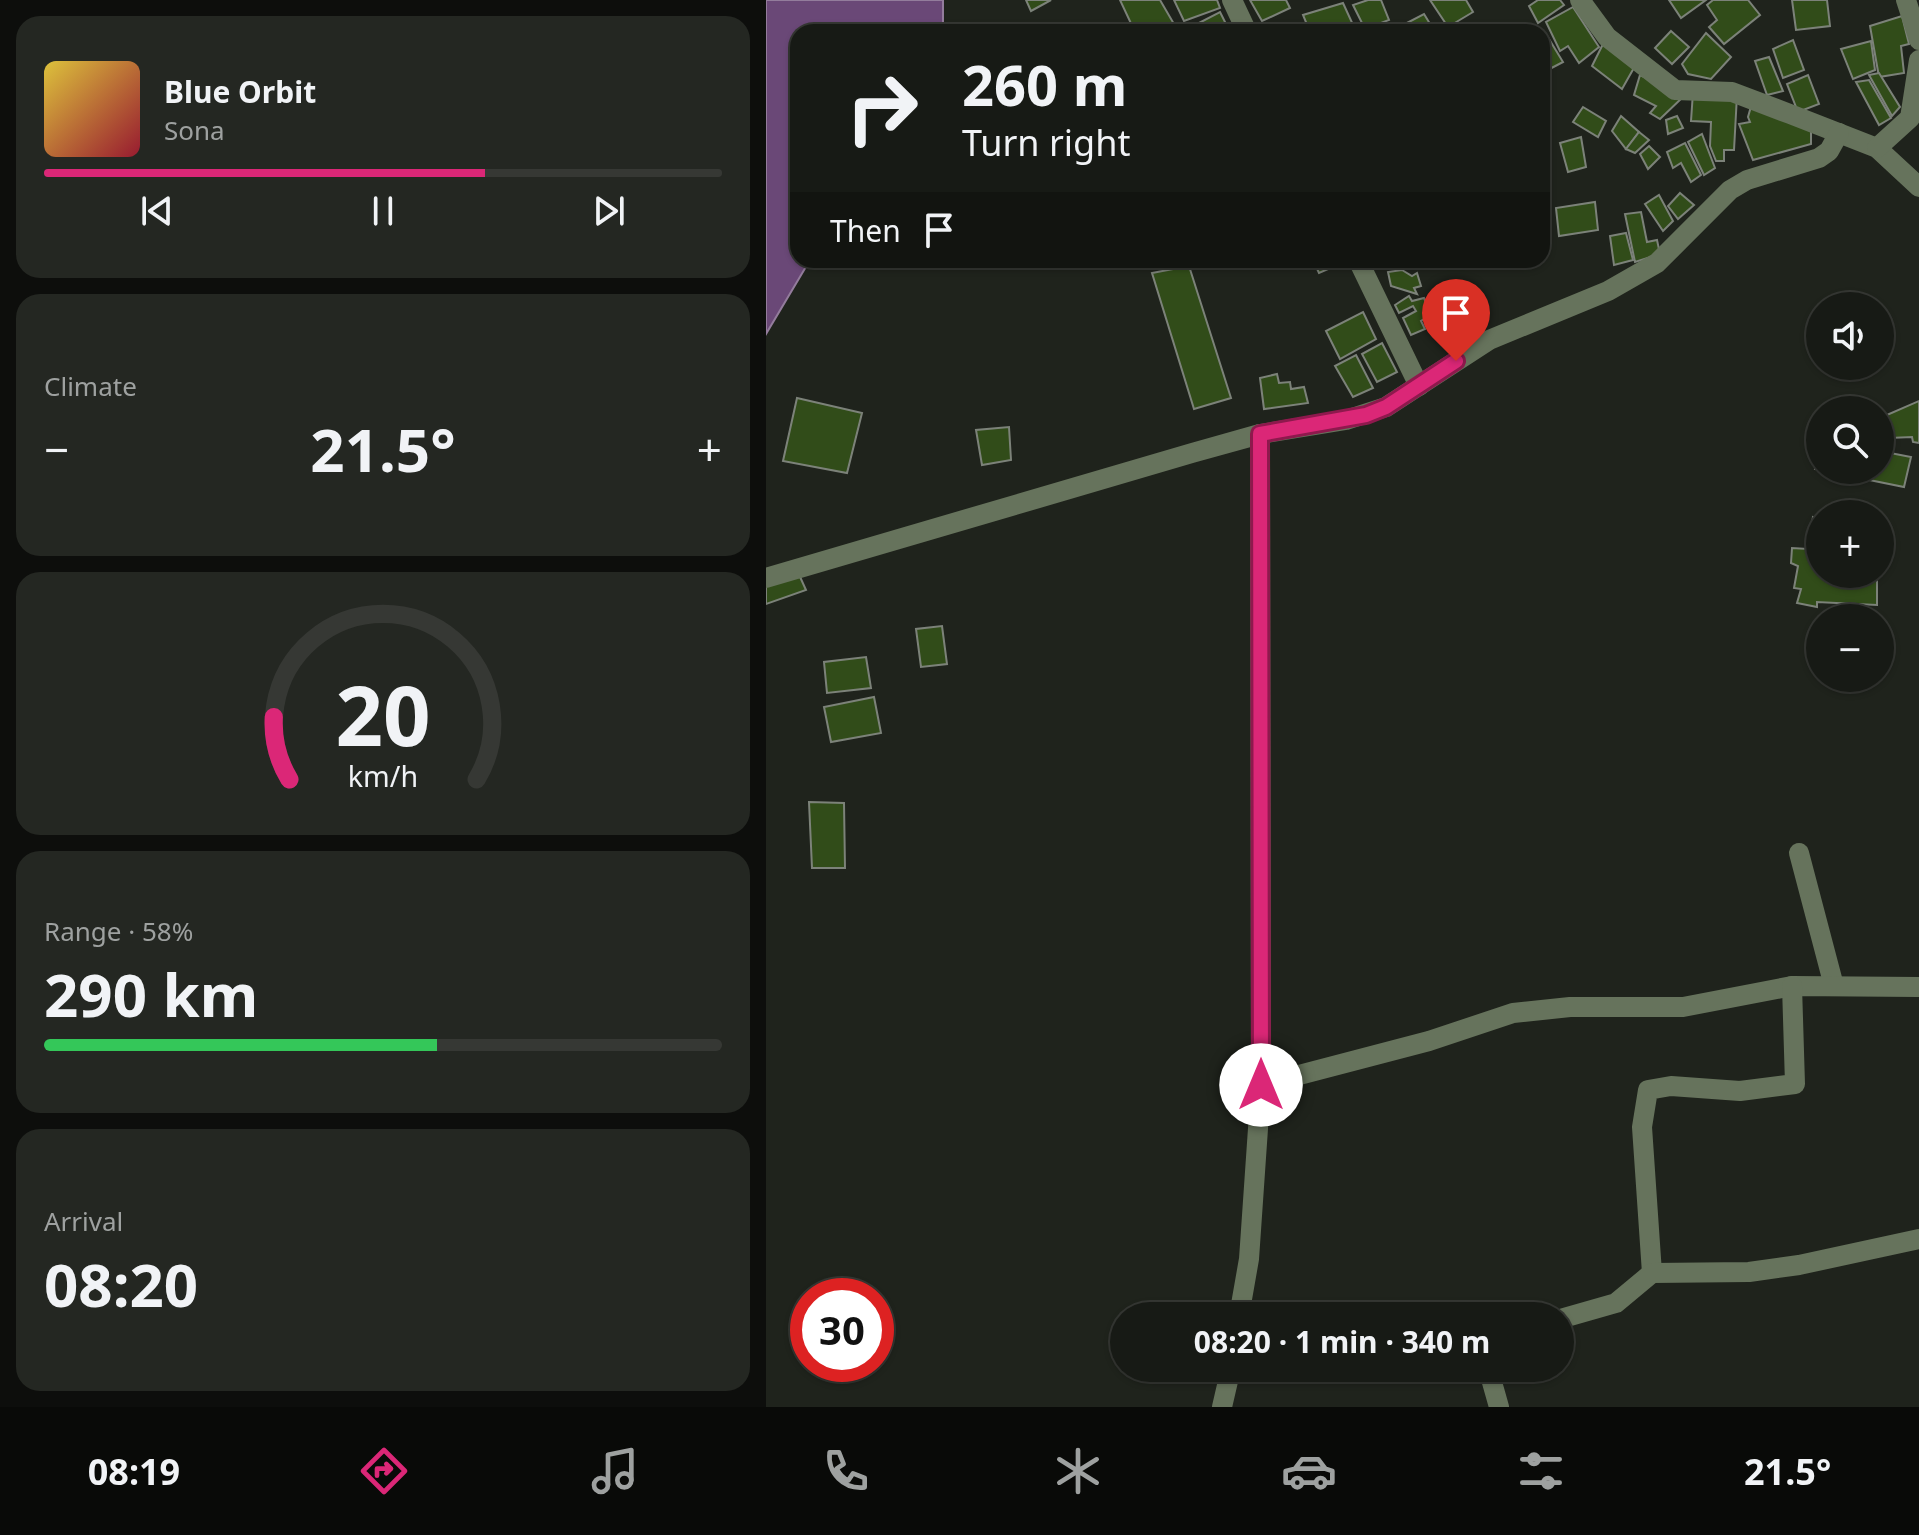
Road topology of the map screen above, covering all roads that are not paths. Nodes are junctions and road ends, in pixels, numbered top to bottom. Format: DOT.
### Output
graph roads {
  1 [pos="1232,0"];
  2 [pos="1580,0"];
  3 [pos="1906,0"];
  4 [pos="1243,24"];
  5 [pos="1919,40"];
  6 [pos="1919,60"];
  7 [pos="1839,133"];
  8 [pos="1877,148"];
  9 [pos="1919,187"];
  10 [pos="1362,268"];
  11 [pos="1419,386"];
  12 [pos="1260,434"];
  13 [pos="766,578"];
  14 [pos="1799,853"];
  15 [pos="1792,986"];
  16 [pos="1834,986"];
  17 [pos="1919,987"];
  18 [pos="1261,1085"];
  19 [pos="1919,1239"];
  20 [pos="1652,1273"];
  21 [pos="1241,1302"];
  22 [pos="1574,1315"];
  23 [pos="1228,1382"];
  24 [pos="1492,1382"];
  25 [pos="1222,1407"];
  26 [pos="1499,1407"];
  1 -- 4 [label="street"];
  2 -- 7 [label="street"];
  3 -- 5 [label="street"];
  6 -- 8 [label="street"];
  7 -- 8 [label="street"];
  7 -- 11 [label="street"];
  8 -- 9 [label="street"];
  10 -- 11 [label="street"];
  11 -- 12 [label="street"];
  12 -- 13 [label="street"];
  12 -- 18 [label="street"];
  14 -- 16 [label="street"];
  15 -- 16 [label="street"];
  15 -- 18 [label="street"];
  15 -- 20 [label="street"];
  16 -- 17 [label="street"];
  18 -- 21 [label="street"];
  19 -- 20 [label="street"];
  20 -- 22 [label="street"];
  23 -- 25 [label="street"];
  24 -- 26 [label="street"];
}
